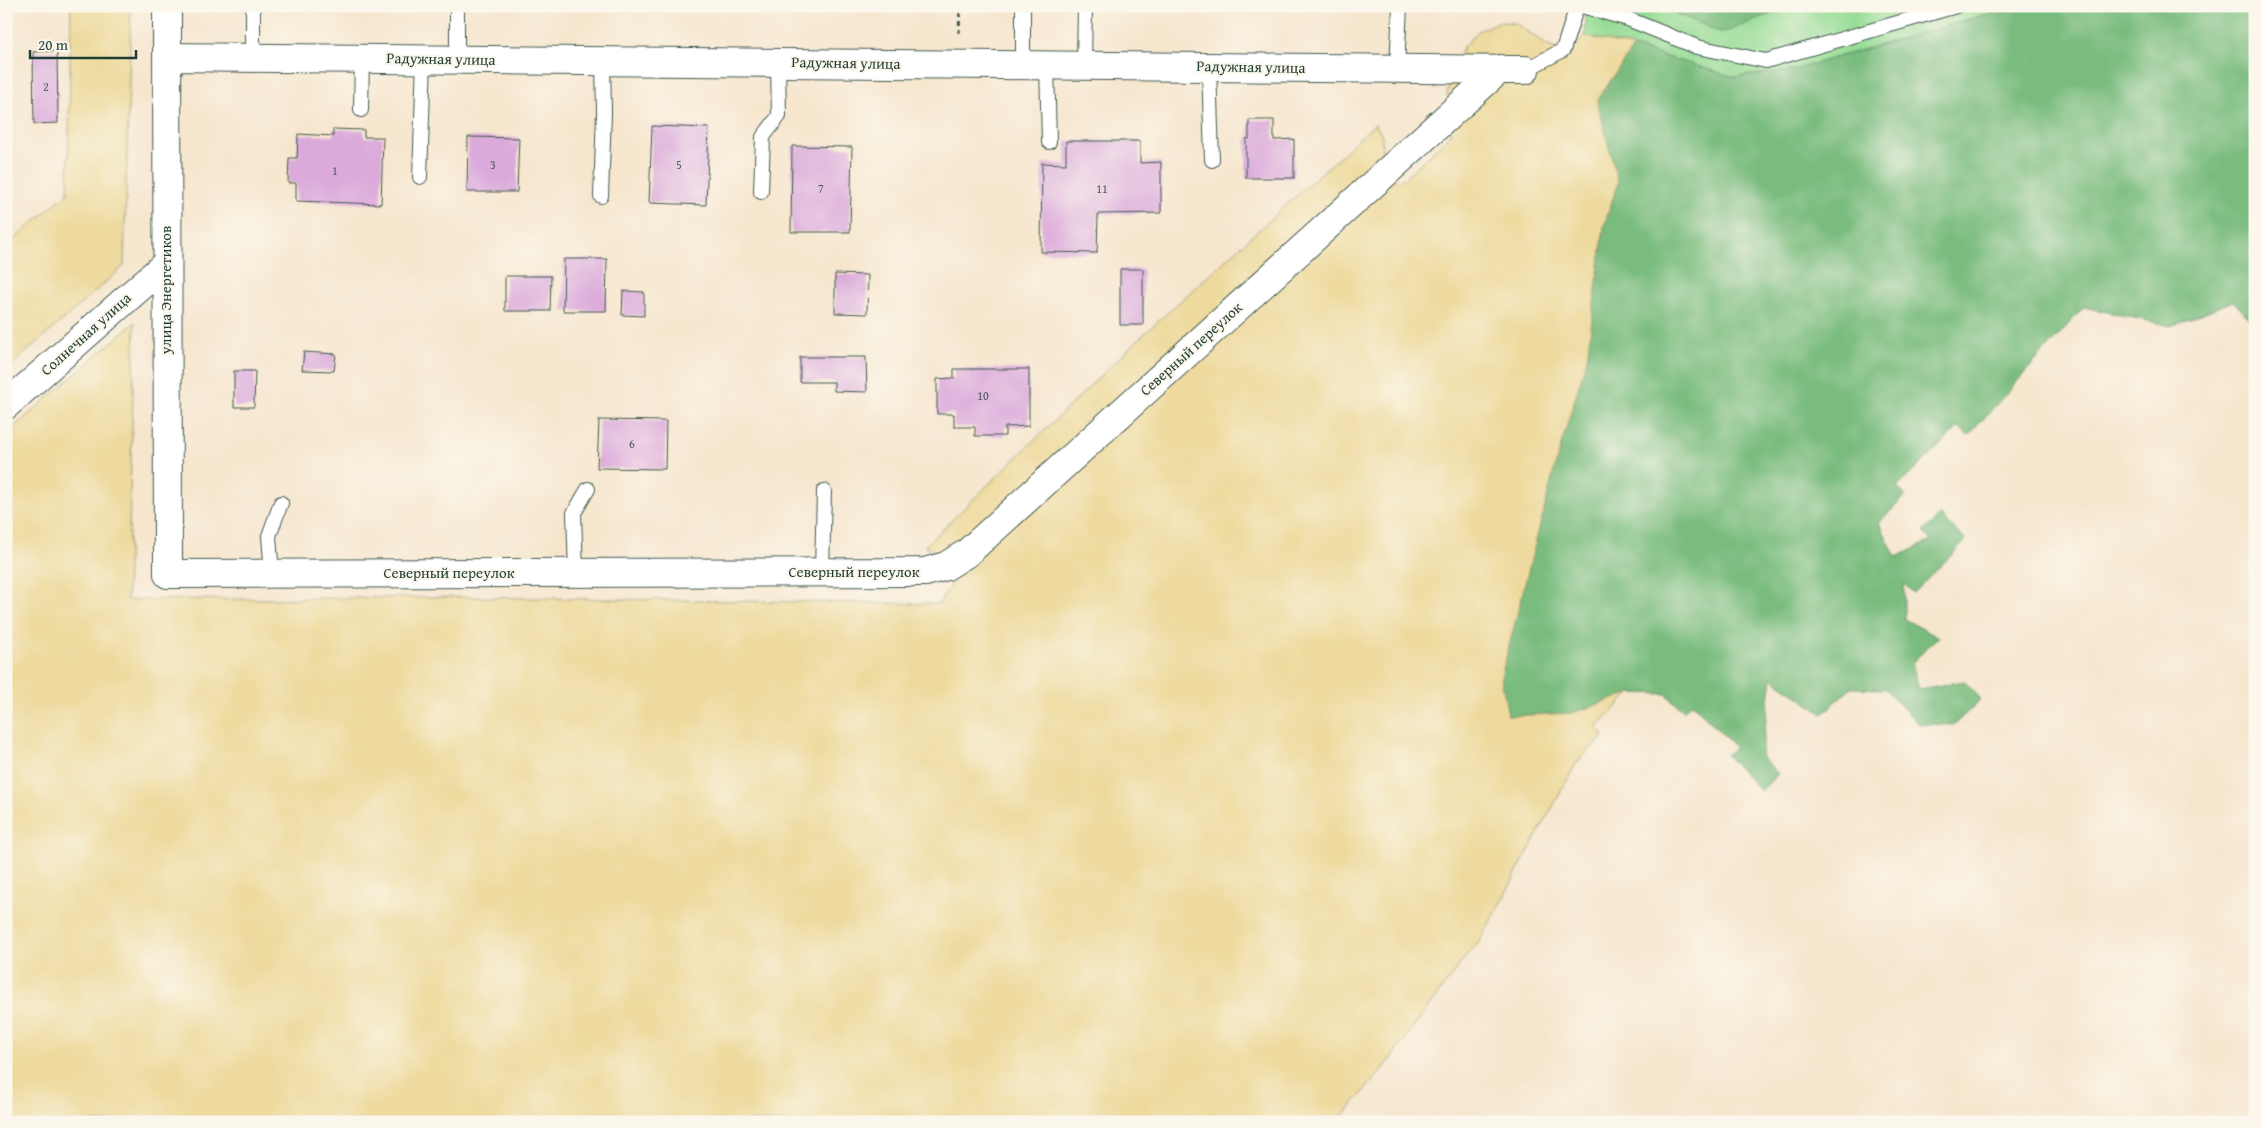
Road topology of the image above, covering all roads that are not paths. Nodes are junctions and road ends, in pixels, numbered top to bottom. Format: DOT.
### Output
graph roads {
  1 [pos="167,6"];
  2 [pos="253,6"];
  3 [pos="457,6"];
  4 [pos="1023,6"];
  5 [pos="1086,6"];
  6 [pos="1400,6"];
  7 [pos="1577,6"];
  8 [pos="1582,6"];
  9 [pos="1956,6"];
  10 [pos="167,57"];
  11 [pos="253,58"];
  12 [pos="362,58"];
  13 [pos="424,59"];
  14 [pos="457,59"];
  15 [pos="603,60"];
  16 [pos="778,62"];
  17 [pos="1035,65"];
  18 [pos="1084,65"];
  19 [pos="1209,66"];
  20 [pos="1397,68"];
  21 [pos="1512,69"];
  22 [pos="361,110"];
  23 [pos="1049,142"];
  24 [pos="1212,160"];
  25 [pos="420,177"];
  26 [pos="761,192"];
  27 [pos="601,196"];
  28 [pos="166,264"];
  29 [pos="6,405"];
  30 [pos="588,489"];
  31 [pos="824,491"];
  32 [pos="280,504"];
  33 [pos="822,572"];
  34 [pos="576,573"];
  35 [pos="168,574"];
  36 [pos="272,574"];
  1 -- 10 [label="street, улица Энергетиков"];
  2 -- 11 [label="lane"];
  3 -- 14 [label="lane"];
  4 -- 17 [label="lane"];
  5 -- 18 [label="lane"];
  6 -- 20 [label="lane"];
  7 -- 21 [label="lane"];
  8 -- 9 [label="lane"];
  10 -- 11 [label="street, Радужная улица"];
  10 -- 28 [label="street, улица Энергетиков"];
  11 -- 12 [label="street, Радужная улица"];
  12 -- 13 [label="street, Радужная улица"];
  12 -- 22 [label="lane"];
  13 -- 14 [label="street, Радужная улица"];
  13 -- 25 [label="lane"];
  14 -- 15 [label="street, Радужная улица"];
  15 -- 16 [label="street, Радужная улица"];
  15 -- 27 [label="lane"];
  16 -- 17 [label="street, Радужная улица"];
  16 -- 26 [label="lane"];
  17 -- 18 [label="street, Радужная улица"];
  17 -- 23 [label="lane"];
  18 -- 19 [label="street, Радужная улица"];
  19 -- 20 [label="street, Радужная улица"];
  19 -- 24 [label="lane"];
  20 -- 21 [label="street, Радужная улица"];
  21 -- 33 [label="street, Северный переулок"];
  28 -- 29 [label="street, Солнечная улица"];
  28 -- 35 [label="street, улица Энергетиков"];
  30 -- 34 [label="lane"];
  31 -- 33 [label="lane"];
  32 -- 36 [label="lane"];
  33 -- 34 [label="street, Северный переулок"];
  34 -- 36 [label="street, Северный переулок"];
  35 -- 36 [label="street, Северный переулок"];
}
